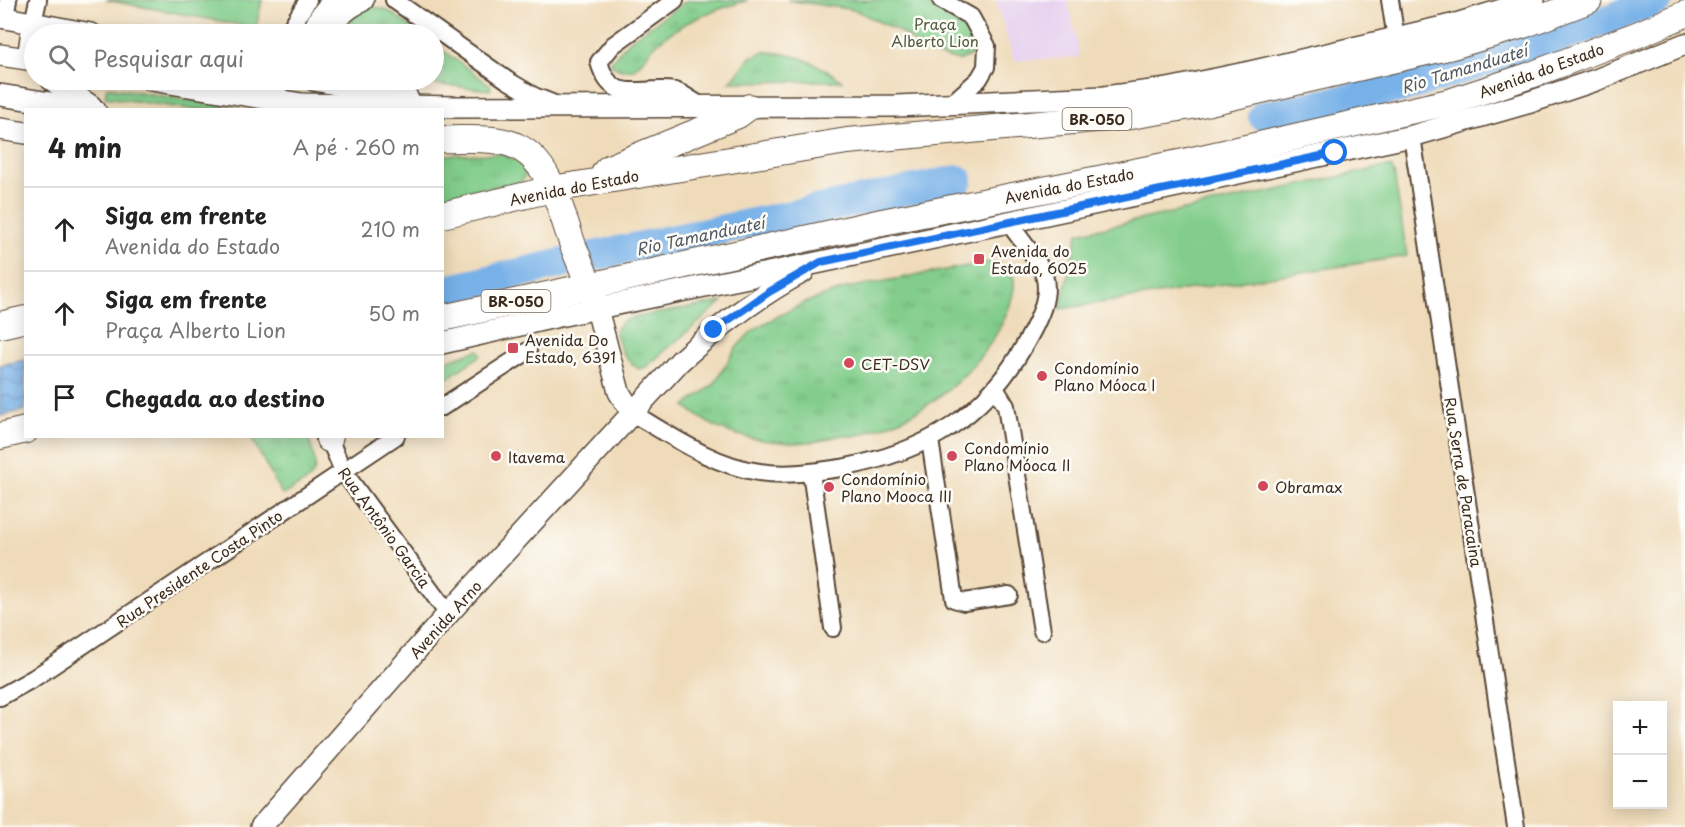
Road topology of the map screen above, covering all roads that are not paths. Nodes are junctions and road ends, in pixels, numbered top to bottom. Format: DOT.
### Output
graph roads {
  1 [pos="38,0"];
  2 [pos="308,0"];
  3 [pos="335,0"];
  4 [pos="363,0"];
  5 [pos="394,0"];
  6 [pos="675,0"];
  7 [pos="941,0"];
  8 [pos="1390,0"];
  9 [pos="1534,0"];
  10 [pos="1589,0"];
  11 [pos="4,12"];
  12 [pos="1685,14"];
  13 [pos="33,23"];
  14 [pos="38,24"];
  15 [pos="293,24"];
  16 [pos="316,24"];
  17 [pos="332,24"];
  18 [pos="428,24"];
  19 [pos="444,35"];
  20 [pos="1396,39"];
  21 [pos="1685,44"];
  22 [pos="0,47"];
  23 [pos="0,55"];
  24 [pos="24,60"];
  25 [pos="66,90"];
  26 [pos="231,90"];
  27 [pos="316,90"];
  28 [pos="379,90"];
  29 [pos="0,95"];
  30 [pos="278,96"];
  31 [pos="951,104"];
  32 [pos="700,105"];
  33 [pos="560,106"];
  34 [pos="322,107"];
  35 [pos="455,107"];
  36 [pos="749,107"];
  37 [pos="82,108"];
  38 [pos="92,108"];
  39 [pos="0,129"];
  40 [pos="24,133"];
  41 [pos="1412,136"];
  42 [pos="444,139"];
  43 [pos="595,182"];
  44 [pos="552,189"];
  45 [pos="444,215"];
  46 [pos="1008,222"];
  47 [pos="821,262"];
  48 [pos="593,297"];
  49 [pos="444,318"];
  50 [pos="24,320"];
  51 [pos="0,326"];
  52 [pos="444,342"];
  53 [pos="528,351"];
  54 [pos="995,388"];
  55 [pos="444,406"];
  56 [pos="632,413"];
  57 [pos="24,430"];
  58 [pos="0,436"];
  59 [pos="329,438"];
  60 [pos="393,438"];
  61 [pos="930,440"];
  62 [pos="343,471"];
  63 [pos="811,472"];
  64 [pos="1009,595"];
  65 [pos="448,614"];
  66 [pos="833,628"];
  67 [pos="1042,631"];
  68 [pos="0,697"];
  69 [pos="261,827"];
  70 [pos="1516,827"];
  1 -- 13 [label="street"];
  2 -- 15 [label="street"];
  3 -- 16 [label="main road"];
  4 -- 17 [label="main road"];
  5 -- 18 [label="street"];
  6 -- 32 [label="street"];
  7 -- 31 [label="street"];
  8 -- 20 [label="street"];
  9 -- 20 [label="main road"];
  10 -- 43 [label="highway, Avenida do Estado / BR-050"];
  11 -- 13 [label="main road"];
  11 -- 22 [label="main road"];
  12 -- 48 [label="highway, Avenida do Estado / BR-050"];
  13 -- 14 [label="main road"];
  19 -- 33 [label="street"];
  20 -- 31 [label="main road"];
  21 -- 41 [label="main road, Avenida do Estado"];
  23 -- 24 [label="main road"];
  25 -- 38 [label="main road"];
  26 -- 30 [label="main road"];
  27 -- 34 [label="main road"];
  28 -- 35 [label="main road"];
  29 -- 37 [label="main road"];
  30 -- 34 [label="main road"];
  31 -- 36 [label="main road"];
  32 -- 33 [label="main road"];
  32 -- 36 [label="main road"];
  33 -- 35 [label="main road"];
  34 -- 35 [label="main road"];
  36 -- 43 [label="highway"];
  39 -- 40 [label="main road"];
  41 -- 46 [label="main road, Avenida do Estado"];
  41 -- 70 [label="street, Rua Serra de Paracaina"];
  42 -- 44 [label="highway"];
  43 -- 44 [label="highway, Avenida do Estado / BR-050"];
  44 -- 45 [label="highway, Avenida do Estado / BR-050"];
  44 -- 48 [label="highway"];
  46 -- 47 [label="main road, Avenida do Estado"];
  46 -- 54 [label="street"];
  47 -- 48 [label="main road, Avenida do Estado"];
  47 -- 56 [label="main road"];
  48 -- 49 [label="highway, Avenida do Estado / BR-050"];
  48 -- 52 [label="main road, Avenida do Estado"];
  48 -- 56 [label="main road"];
  50 -- 51 [label="highway"];
  53 -- 55 [label="street"];
  54 -- 61 [label="street"];
  54 -- 67 [label="street"];
  56 -- 63 [label="street"];
  56 -- 65 [label="main road, Avenida Arno"];
  57 -- 58 [label="highway"];
  59 -- 62 [label="street, Rua Antônio Garcia"];
  60 -- 62 [label="street, Rua Presidente Costa Pinto"];
  61 -- 63 [label="street"];
  61 -- 64 [label="street"];
  62 -- 65 [label="street, Rua Antônio Garcia"];
  62 -- 68 [label="street, Rua Presidente Costa Pinto"];
  63 -- 66 [label="street"];
  65 -- 69 [label="main road, Avenida Arno"];
}
